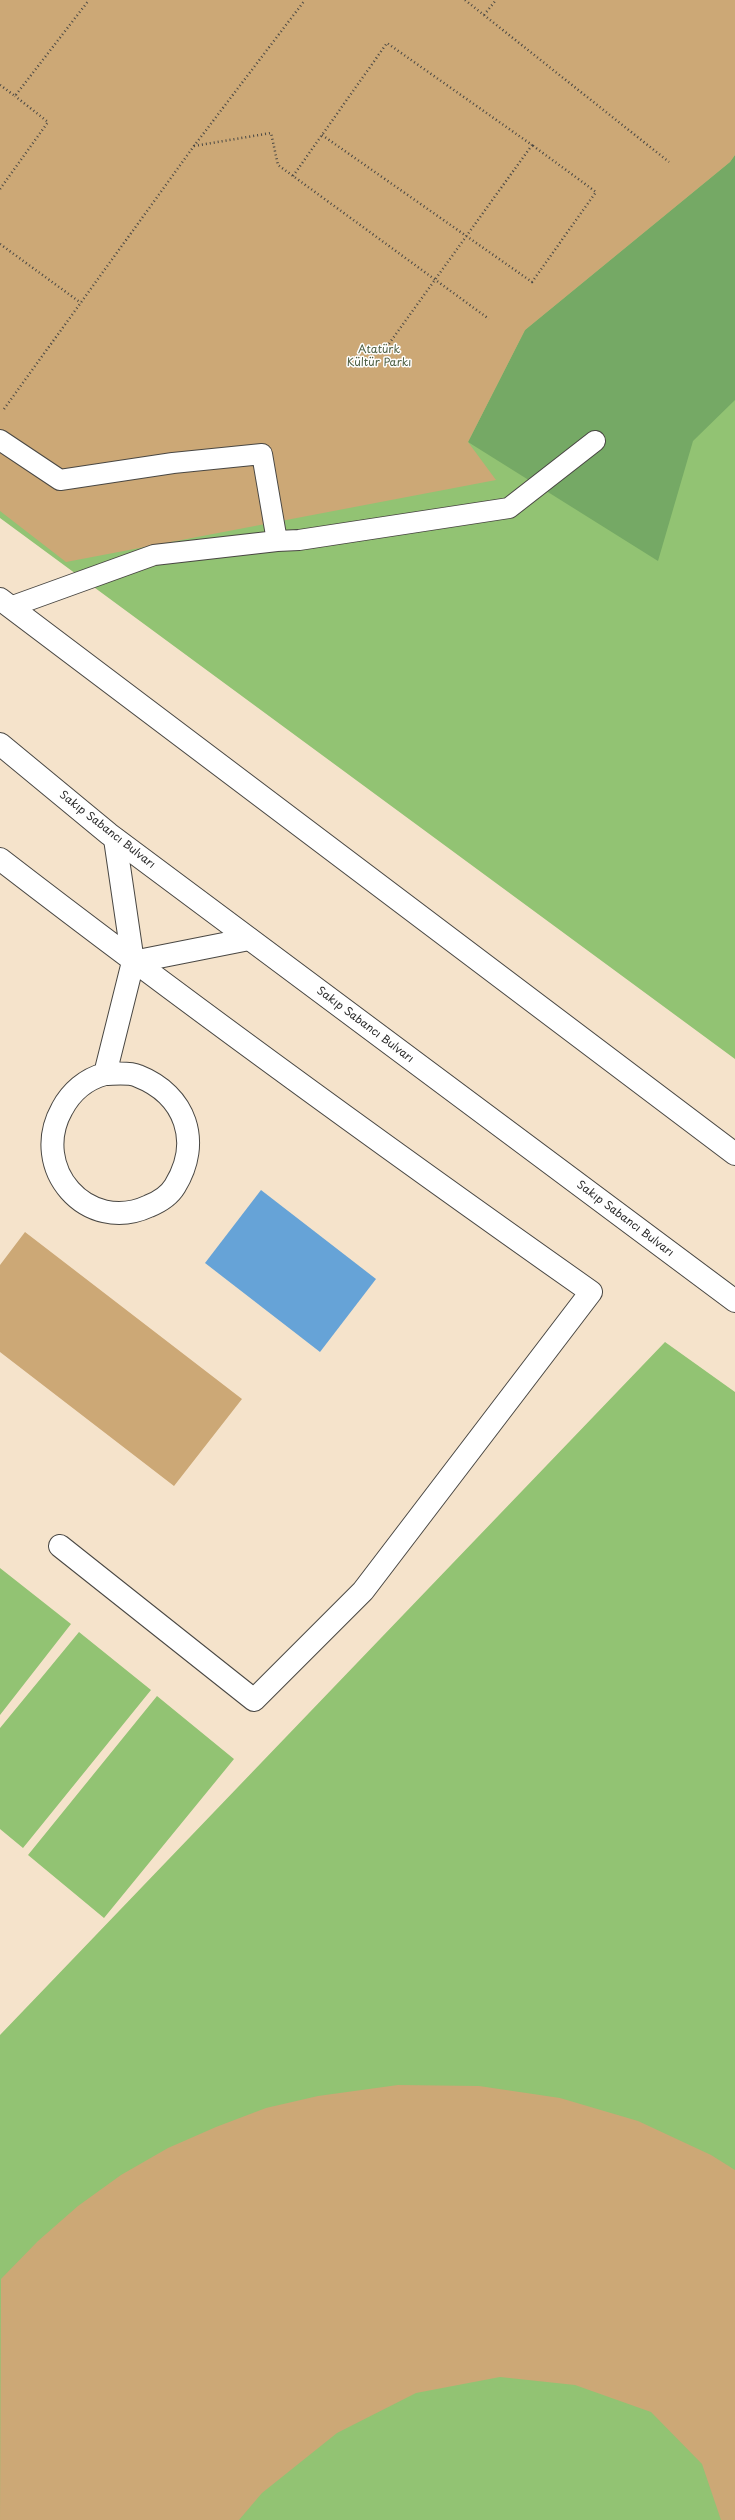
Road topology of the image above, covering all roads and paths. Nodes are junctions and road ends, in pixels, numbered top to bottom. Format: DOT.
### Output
graph roads {
  1 [pos="89,0"];
  2 [pos="305,0"];
  3 [pos="465,0"];
  4 [pos="496,0"];
  5 [pos="484,15"];
  6 [pos="0,85"];
  7 [pos="15,96"];
  8 [pos="322,135"];
  9 [pos="532,145"];
  10 [pos="194,146"];
  11 [pos="669,162"];
  12 [pos="293,176"];
  13 [pos="0,189"];
  14 [pos="467,236"];
  15 [pos="0,244"];
  16 [pos="435,279"];
  17 [pos="80,303"];
  18 [pos="489,319"];
  19 [pos="383,352"];
  20 [pos="0,415"];
  21 [pos="0,440"];
  22 [pos="595,441"];
  23 [pos="277,541"];
  24 [pos="5,603"];
  25 [pos="0,744"];
  26 [pos="115,839"];
  27 [pos="0,859"];
  28 [pos="249,939"];
  29 [pos="133,962"];
  30 [pos="105,1074"];
  31 [pos="735,1154"];
  32 [pos="735,1301"];
  33 [pos="60,1546"];
  1 -- 7 [label="path"];
  2 -- 10 [label="path"];
  3 -- 5 [label="path"];
  4 -- 5 [label="path"];
  5 -- 11 [label="path"];
  6 -- 7 [label="path"];
  7 -- 13 [label="path"];
  8 -- 9 [label="path"];
  8 -- 12 [label="path"];
  8 -- 14 [label="path"];
  9 -- 14 [label="path"];
  9 -- 14 [label="path"];
  10 -- 12 [label="path"];
  10 -- 17 [label="path"];
  12 -- 16 [label="path"];
  14 -- 16 [label="path"];
  15 -- 17 [label="path"];
  16 -- 18 [label="path"];
  16 -- 19 [label="path"];
  17 -- 20 [label="path"];
  21 -- 23 [label="lane"];
  22 -- 23 [label="lane"];
  23 -- 24 [label="lane"];
  24 -- 31 [label="street"];
  25 -- 26 [label="street, Sakıp Sabancı Bulvarı"];
  26 -- 28 [label="street, Sakıp Sabancı Bulvarı"];
  26 -- 29 [label="street"];
  27 -- 29 [label="street"];
  28 -- 29 [label="street"];
  28 -- 32 [label="street, Sakıp Sabancı Bulvarı"];
  29 -- 30 [label="street"];
  29 -- 33 [label="street"];
  30 -- 30 [label="street"];
}
